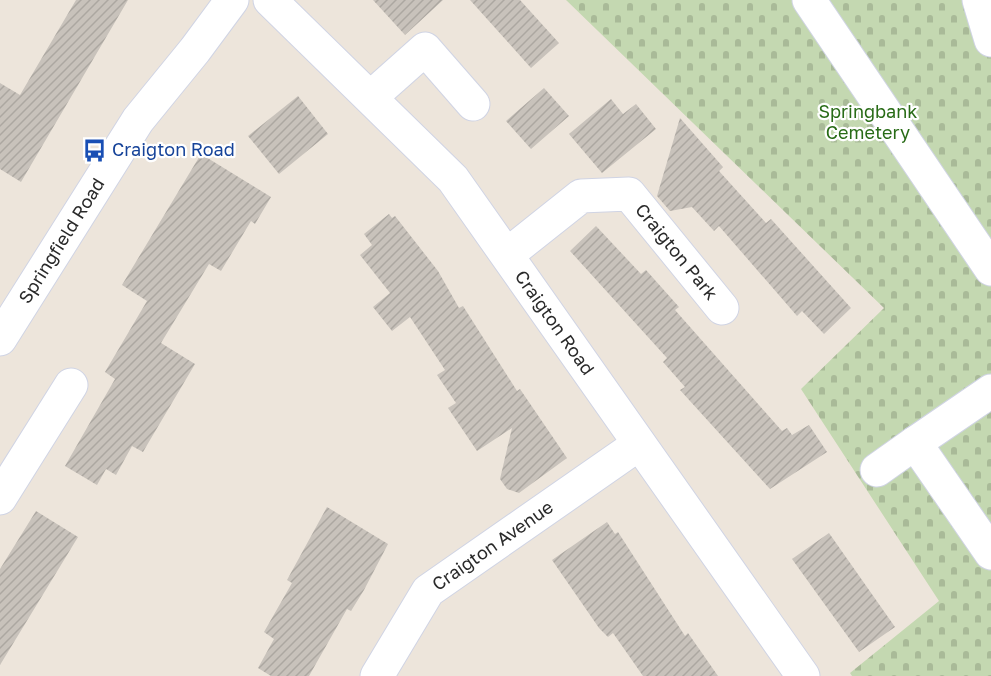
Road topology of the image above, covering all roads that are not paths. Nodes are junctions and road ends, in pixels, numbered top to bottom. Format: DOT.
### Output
graph roads {
  1 [pos="232,0"];
  2 [pos="270,0"];
  3 [pos="808,0"];
  4 [pos="979,0"];
  5 [pos="991,40"];
  6 [pos="371,98"];
  7 [pos="473,104"];
  8 [pos="508,254"];
  9 [pos="991,269"];
  10 [pos="722,308"];
  11 [pos="0,339"];
  12 [pos="71,385"];
  13 [pos="991,391"];
  14 [pos="915,443"];
  15 [pos="639,444"];
  16 [pos="11,457"];
  17 [pos="877,470"];
  18 [pos="0,498"];
  19 [pos="991,553"];
  20 [pos="377,676"];
  21 [pos="803,676"];
  1 -- 11 [label="street, Springfield Road"];
  2 -- 6 [label="street, Craigton Road"];
  3 -- 9 [label="street"];
  4 -- 5 [label="street"];
  6 -- 7 [label="street"];
  6 -- 8 [label="street, Craigton Road"];
  8 -- 10 [label="street, Craigton Park"];
  8 -- 15 [label="street, Craigton Road"];
  12 -- 16 [label="street"];
  13 -- 14 [label="street"];
  14 -- 17 [label="street"];
  14 -- 19 [label="street"];
  15 -- 20 [label="street, Craigton Avenue"];
  15 -- 21 [label="street, Craigton Road"];
  16 -- 18 [label="street"];
}
